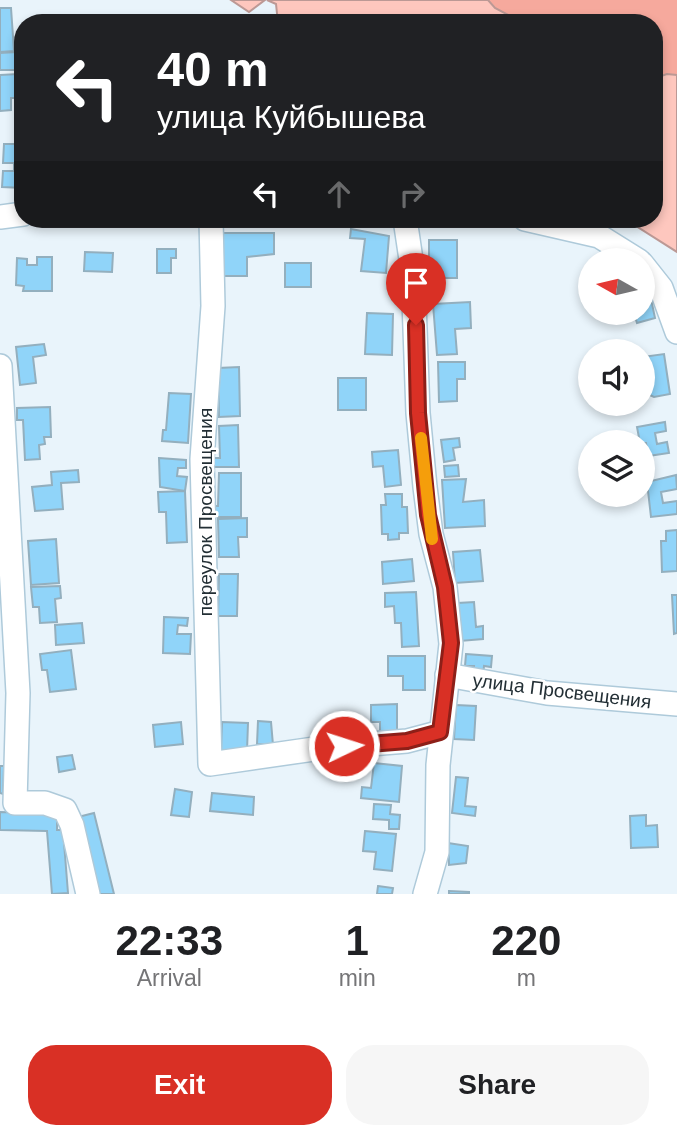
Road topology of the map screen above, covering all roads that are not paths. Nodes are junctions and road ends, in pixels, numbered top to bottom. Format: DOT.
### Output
graph roads {
  1 [pos="211,228"];
  2 [pos="406,228"];
  3 [pos="565,228"];
  4 [pos="618,248"];
  5 [pos="655,280"];
  6 [pos="677,332"];
  7 [pos="0,366"];
  8 [pos="447,675"];
  9 [pos="677,704"];
  10 [pos="440,732"];
  11 [pos="8,749"];
  12 [pos="7,803"];
  13 [pos="88,894"];
  14 [pos="425,894"];
  1 -- 10 [label="street, переулок Просвещения"];
  2 -- 8 [label="street"];
  3 -- 4 [label="street"];
  5 -- 6 [label="street"];
  7 -- 11 [label="street"];
  8 -- 9 [label="street, улица Просвещения"];
  8 -- 10 [label="street"];
  10 -- 14 [label="street"];
  11 -- 12 [label="street"];
  12 -- 13 [label="street"];
}
